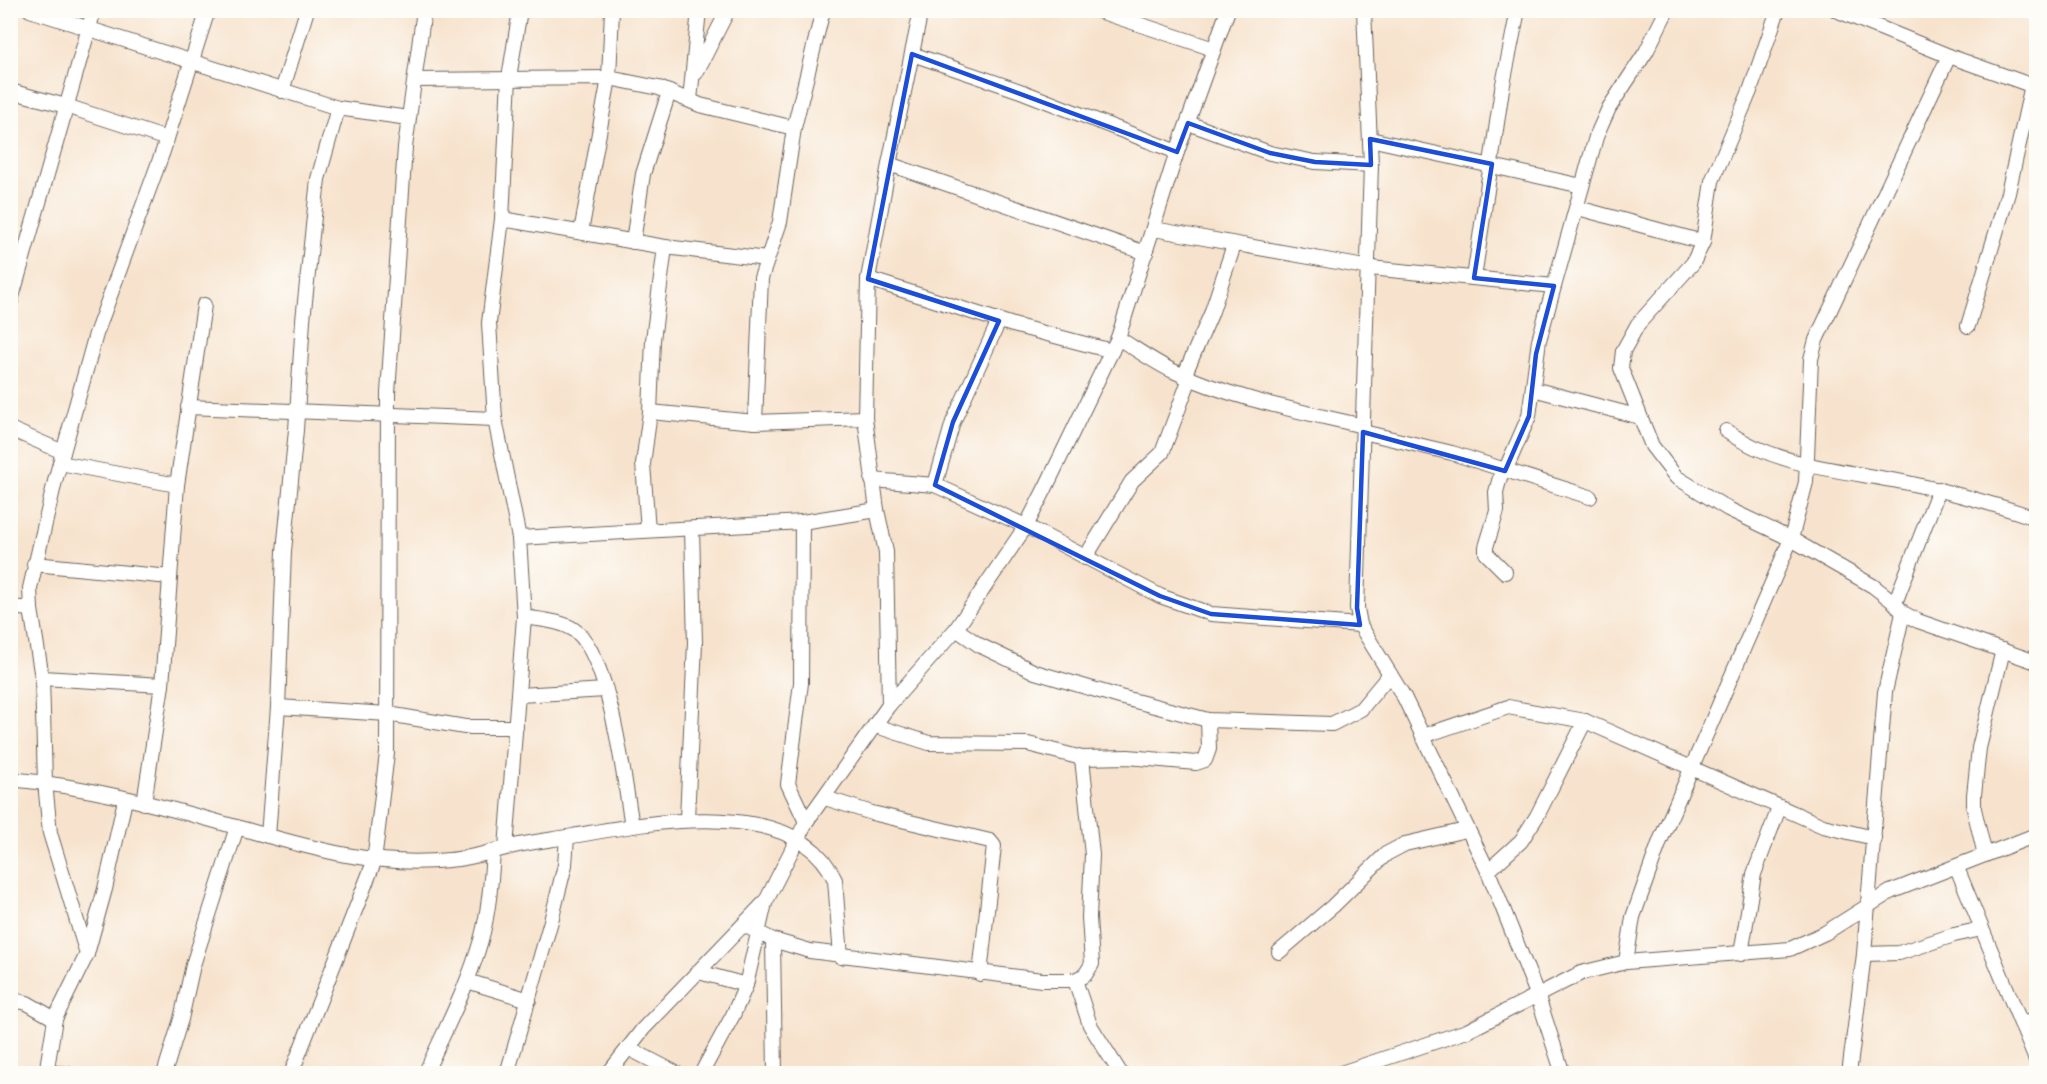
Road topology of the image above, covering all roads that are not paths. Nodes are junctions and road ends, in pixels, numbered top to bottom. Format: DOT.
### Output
graph roads {
  1 [pos="30,10"];
  2 [pos="94,10"];
  3 [pos="208,10"];
  4 [pos="307,10"];
  5 [pos="424,10"];
  6 [pos="520,10"];
  7 [pos="612,10"];
  8 [pos="699,10"];
  9 [pos="728,10"];
  10 [pos="823,10"];
  11 [pos="921,10"];
  12 [pos="1096,10"];
  13 [pos="1228,10"];
  14 [pos="1364,10"];
  15 [pos="1518,10"];
  16 [pos="1667,10"];
  17 [pos="1778,10"];
  18 [pos="1841,11"];
  19 [pos="88,29"];
  20 [pos="1214,49"];
  21 [pos="912,54"];
  22 [pos="1949,56"];
  23 [pos="193,63"];
  24 [pos="509,78"];
  25 [pos="609,78"];
  26 [pos="415,80"];
  27 [pos="692,82"];
  28 [pos="2034,86"];
  29 [pos="282,90"];
  30 [pos="10,91"];
  31 [pos="669,92"];
  32 [pos="690,100"];
  33 [pos="66,106"];
  34 [pos="338,108"];
  35 [pos="408,118"];
  36 [pos="1188,123"];
  37 [pos="794,128"];
  38 [pos="167,139"];
  39 [pos="1370,139"];
  40 [pos="1177,152"];
  41 [pos="889,164"];
  42 [pos="1492,164"];
  43 [pos="1371,165"];
  44 [pos="1582,186"];
  45 [pos="1578,208"];
  46 [pos="502,219"];
  47 [pos="1154,229"];
  48 [pos="581,232"];
  49 [pos="633,242"];
  50 [pos="1703,242"];
  51 [pos="1234,245"];
  52 [pos="665,247"];
  53 [pos="1146,253"];
  54 [pos="767,260"];
  55 [pos="1370,268"];
  56 [pos="1474,278"];
  57 [pos="868,279"];
  58 [pos="1554,286"];
  59 [pos="10,304"];
  60 [pos="204,305"];
  61 [pos="999,321"];
  62 [pos="1968,326"];
  63 [pos="1118,338"];
  64 [pos="1112,351"];
  65 [pos="1187,377"];
  66 [pos="1533,389"];
  67 [pos="188,407"];
  68 [pos="298,410"];
  69 [pos="650,412"];
  70 [pos="388,415"];
  71 [pos="1640,417"];
  72 [pos="865,418"];
  73 [pos="495,419"];
  74 [pos="755,422"];
  75 [pos="10,429"];
  76 [pos="1363,429"];
  77 [pos="1725,431"];
  78 [pos="61,458"];
  79 [pos="1807,465"];
  80 [pos="1504,470"];
  81 [pos="872,480"];
  82 [pos="177,484"];
  83 [pos="935,485"];
  84 [pos="1939,489"];
  85 [pos="1590,497"];
  86 [pos="877,510"];
  87 [pos="2037,518"];
  88 [pos="802,522"];
  89 [pos="1026,526"];
  90 [pos="692,529"];
  91 [pos="648,530"];
  92 [pos="519,538"];
  93 [pos="1791,539"];
  94 [pos="1085,558"];
  95 [pos="34,564"];
  96 [pos="1505,572"];
  97 [pos="170,577"];
  98 [pos="10,607"];
  99 [pos="1899,608"];
  100 [pos="31,609"];
  101 [pos="524,617"];
  102 [pos="1360,625"];
  103 [pos="956,629"];
  104 [pos="2003,650"];
  105 [pos="2037,662"];
  106 [pos="1390,674"];
  107 [pos="42,678"];
  108 [pos="162,685"];
  109 [pos="606,690"];
  110 [pos="519,695"];
  111 [pos="889,705"];
  112 [pos="278,707"];
  113 [pos="388,714"];
  114 [pos="1208,720"];
  115 [pos="1585,721"];
  116 [pos="876,726"];
  117 [pos="516,727"];
  118 [pos="1423,736"];
  119 [pos="1082,758"];
  120 [pos="1689,768"];
  121 [pos="10,779"];
  122 [pos="45,782"];
  123 [pos="825,798"];
  124 [pos="125,800"];
  125 [pos="144,803"];
  126 [pos="1779,808"];
  127 [pos="687,819"];
  128 [pos="806,822"];
  129 [pos="632,826"];
  130 [pos="237,827"];
  131 [pos="1466,830"];
  132 [pos="268,836"];
  133 [pos="2037,836"];
  134 [pos="567,837"];
  135 [pos="797,837"];
  136 [pos="1874,838"];
  137 [pos="500,850"];
  138 [pos="1985,855"];
  139 [pos="374,862"];
  140 [pos="1957,868"];
  141 [pos="1488,871"];
  142 [pos="766,901"];
  143 [pos="1866,907"];
  144 [pos="744,924"];
  145 [pos="1982,929"];
  146 [pos="758,932"];
  147 [pos="773,940"];
  148 [pos="1279,952"];
  149 [pos="87,954"];
  150 [pos="1741,954"];
  151 [pos="1864,954"];
  152 [pos="841,957"];
  153 [pos="1626,962"];
  154 [pos="699,972"];
  155 [pos="980,974"];
  156 [pos="1075,980"];
  157 [pos="467,981"];
  158 [pos="746,985"];
  159 [pos="1537,994"];
  160 [pos="10,999"];
  161 [pos="529,1000"];
  162 [pos="55,1019"];
  163 [pos="2037,1019"];
  164 [pos="2022,1024"];
  165 [pos="628,1048"];
  166 [pos="2037,1060"];
  167 [pos="1344,1072"];
  168 [pos="46,1073"];
  169 [pos="68,1074"];
  170 [pos="164,1074"];
  171 [pos="291,1074"];
  172 [pos="425,1074"];
  173 [pos="507,1074"];
  174 [pos="608,1074"];
  175 [pos="678,1074"];
  176 [pos="701,1074"];
  177 [pos="775,1074"];
  178 [pos="1120,1074"];
  179 [pos="1563,1074"];
  180 [pos="1849,1074"];
  1 -- 19 [label="street"];
  2 -- 19 [label="street"];
  3 -- 23 [label="street"];
  4 -- 29 [label="street"];
  5 -- 26 [label="street"];
  6 -- 24 [label="street"];
  7 -- 25 [label="street"];
  8 -- 27 [label="street"];
  9 -- 27 [label="street"];
  10 -- 37 [label="street"];
  11 -- 21 [label="street"];
  12 -- 20 [label="street"];
  13 -- 20 [label="street"];
  14 -- 39 [label="street"];
  15 -- 42 [label="street"];
  16 -- 44 [label="street"];
  17 -- 50 [label="street"];
  18 -- 22 [label="street"];
  19 -- 23 [label="street"];
  19 -- 33 [label="street"];
  20 -- 36 [label="street"];
  21 -- 40 [label="street"];
  21 -- 41 [label="street"];
  22 -- 28 [label="street"];
  22 -- 79 [label="street"];
  23 -- 29 [label="street"];
  23 -- 38 [label="street"];
  24 -- 25 [label="street"];
  24 -- 26 [label="street"];
  24 -- 46 [label="street"];
  25 -- 31 [label="street"];
  25 -- 48 [label="street"];
  26 -- 35 [label="street"];
  27 -- 32 [label="street"];
  28 -- 62 [label="street"];
  29 -- 34 [label="street"];
  30 -- 33 [label="street"];
  31 -- 32 [label="street"];
  31 -- 49 [label="street"];
  32 -- 37 [label="street"];
  33 -- 38 [label="street"];
  33 -- 59 [label="street"];
  34 -- 35 [label="street"];
  34 -- 68 [label="street"];
  35 -- 70 [label="street"];
  36 -- 40 [label="street"];
  36 -- 43 [label="street"];
  37 -- 54 [label="street"];
  38 -- 78 [label="street"];
  39 -- 42 [label="street"];
  39 -- 43 [label="street"];
  40 -- 47 [label="street"];
  41 -- 53 [label="street"];
  41 -- 57 [label="street"];
  42 -- 44 [label="street"];
  42 -- 56 [label="street"];
  43 -- 55 [label="street"];
  44 -- 45 [label="street"];
  45 -- 50 [label="street"];
  45 -- 58 [label="street"];
  46 -- 48 [label="street"];
  46 -- 73 [label="street"];
  47 -- 51 [label="street"];
  47 -- 53 [label="street"];
  48 -- 49 [label="street"];
  49 -- 52 [label="street"];
  50 -- 71 [label="street"];
  51 -- 55 [label="street"];
  51 -- 65 [label="street"];
  52 -- 54 [label="street"];
  52 -- 69 [label="street"];
  53 -- 63 [label="street"];
  54 -- 74 [label="street"];
  55 -- 56 [label="street"];
  55 -- 76 [label="street"];
  56 -- 58 [label="street"];
  57 -- 61 [label="street"];
  57 -- 72 [label="street"];
  58 -- 66 [label="street"];
  60 -- 67 [label="street"];
  61 -- 64 [label="street"];
  61 -- 83 [label="street"];
  63 -- 64 [label="street"];
  63 -- 65 [label="street"];
  64 -- 89 [label="street"];
  65 -- 76 [label="street"];
  65 -- 94 [label="street"];
  66 -- 71 [label="street"];
  66 -- 80 [label="street"];
  67 -- 68 [label="street"];
  67 -- 82 [label="street"];
  68 -- 70 [label="street"];
  68 -- 112 [label="street"];
  69 -- 74 [label="street"];
  69 -- 91 [label="street"];
  70 -- 73 [label="street"];
  70 -- 113 [label="street"];
  71 -- 93 [label="street"];
  72 -- 74 [label="street"];
  72 -- 81 [label="street"];
  73 -- 92 [label="street"];
  75 -- 78 [label="street"];
  76 -- 80 [label="street"];
  76 -- 102 [label="street"];
  77 -- 79 [label="street"];
  78 -- 82 [label="street"];
  78 -- 95 [label="street"];
  79 -- 84 [label="street"];
  79 -- 93 [label="street"];
  80 -- 85 [label="street"];
  80 -- 96 [label="street"];
  81 -- 83 [label="street"];
  81 -- 86 [label="street"];
  82 -- 97 [label="street"];
  83 -- 89 [label="street"];
  84 -- 87 [label="street"];
  84 -- 99 [label="street"];
  86 -- 88 [label="street"];
  86 -- 111 [label="street"];
  88 -- 90 [label="street"];
  88 -- 128 [label="street"];
  89 -- 94 [label="street"];
  89 -- 103 [label="street"];
  90 -- 91 [label="street"];
  90 -- 127 [label="street"];
  91 -- 92 [label="street"];
  92 -- 101 [label="street"];
  93 -- 99 [label="street"];
  93 -- 120 [label="street"];
  94 -- 102 [label="street"];
  95 -- 97 [label="street"];
  95 -- 100 [label="street"];
  97 -- 108 [label="street"];
  98 -- 100 [label="street"];
  99 -- 104 [label="street"];
  99 -- 136 [label="street"];
  100 -- 107 [label="street"];
  101 -- 109 [label="street"];
  101 -- 110 [label="street"];
  102 -- 106 [label="street"];
  103 -- 111 [label="street"];
  103 -- 114 [label="street"];
  104 -- 105 [label="street"];
  104 -- 138 [label="street"];
  106 -- 114 [label="street"];
  106 -- 118 [label="street"];
  107 -- 108 [label="street"];
  107 -- 122 [label="street"];
  108 -- 125 [label="street"];
  109 -- 110 [label="street"];
  109 -- 129 [label="street"];
  110 -- 117 [label="street"];
  111 -- 116 [label="street"];
  112 -- 113 [label="street"];
  112 -- 132 [label="street"];
  113 -- 117 [label="street"];
  113 -- 139 [label="street"];
  114 -- 119 [label="street"];
  115 -- 118 [label="street"];
  115 -- 120 [label="street"];
  115 -- 141 [label="street"];
  116 -- 119 [label="street"];
  116 -- 123 [label="street"];
  117 -- 137 [label="street"];
  118 -- 131 [label="street"];
  119 -- 156 [label="street"];
  120 -- 126 [label="street"];
  120 -- 153 [label="street"];
  121 -- 122 [label="street"];
  122 -- 124 [label="street"];
  122 -- 149 [label="street"];
  123 -- 128 [label="street"];
  123 -- 155 [label="street"];
  124 -- 125 [label="street"];
  124 -- 149 [label="street"];
  125 -- 130 [label="street"];
  126 -- 136 [label="street"];
  126 -- 150 [label="street"];
  127 -- 129 [label="street"];
  127 -- 135 [label="street"];
  128 -- 135 [label="street"];
  129 -- 134 [label="street"];
  130 -- 132 [label="street"];
  130 -- 170 [label="street"];
  131 -- 141 [label="street"];
  131 -- 148 [label="street"];
  132 -- 139 [label="street"];
  133 -- 138 [label="street"];
  134 -- 137 [label="street"];
  134 -- 161 [label="street"];
  135 -- 142 [label="street"];
  135 -- 152 [label="street"];
  136 -- 143 [label="street"];
  137 -- 139 [label="street"];
  137 -- 157 [label="street"];
  138 -- 140 [label="street"];
  139 -- 171 [label="street"];
  140 -- 143 [label="street"];
  140 -- 145 [label="street"];
  141 -- 159 [label="street"];
  142 -- 144 [label="street"];
  142 -- 146 [label="street"];
  143 -- 150 [label="street"];
  143 -- 151 [label="street"];
  144 -- 146 [label="street"];
  144 -- 154 [label="street"];
  145 -- 151 [label="street"];
  145 -- 164 [label="street"];
  146 -- 147 [label="street"];
  146 -- 158 [label="street"];
  147 -- 152 [label="street"];
  147 -- 177 [label="street"];
  149 -- 162 [label="street"];
  150 -- 153 [label="street"];
  151 -- 180 [label="street"];
  152 -- 155 [label="street"];
  153 -- 159 [label="street"];
  154 -- 158 [label="street"];
  154 -- 165 [label="street"];
  155 -- 156 [label="street"];
  156 -- 178 [label="street"];
  157 -- 161 [label="street"];
  157 -- 172 [label="street"];
  158 -- 176 [label="street"];
  159 -- 167 [label="street"];
  159 -- 179 [label="street"];
  160 -- 162 [label="street"];
  161 -- 173 [label="street"];
  162 -- 168 [label="street"];
  163 -- 164 [label="street"];
  164 -- 166 [label="street"];
  165 -- 174 [label="street"];
  165 -- 175 [label="street"];
  168 -- 169 [label="street"];
}
